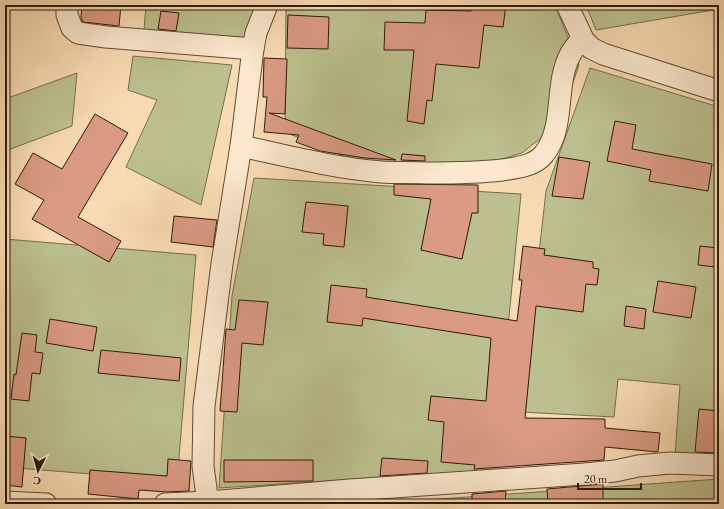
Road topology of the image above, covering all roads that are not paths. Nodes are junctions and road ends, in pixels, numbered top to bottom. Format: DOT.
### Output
graph roads {
  1 [pos="67,5"];
  2 [pos="267,5"];
  3 [pos="567,5"];
  4 [pos="582,38"];
  5 [pos="253,49"];
  6 [pos="719,91"];
  7 [pos="241,146"];
  8 [pos="719,465"];
  9 [pos="5,502"];
  10 [pos="208,503"];
  11 [pos="46,504"];
  12 [pos="165,504"];
  1 -- 5 [label="street"];
  2 -- 5 [label="street"];
  3 -- 4 [label="street"];
  4 -- 6 [label="street"];
  4 -- 7 [label="street"];
  5 -- 7 [label="street"];
  7 -- 10 [label="street"];
  8 -- 10 [label="street"];
  9 -- 11 [label="street"];
  10 -- 12 [label="street"];
}
